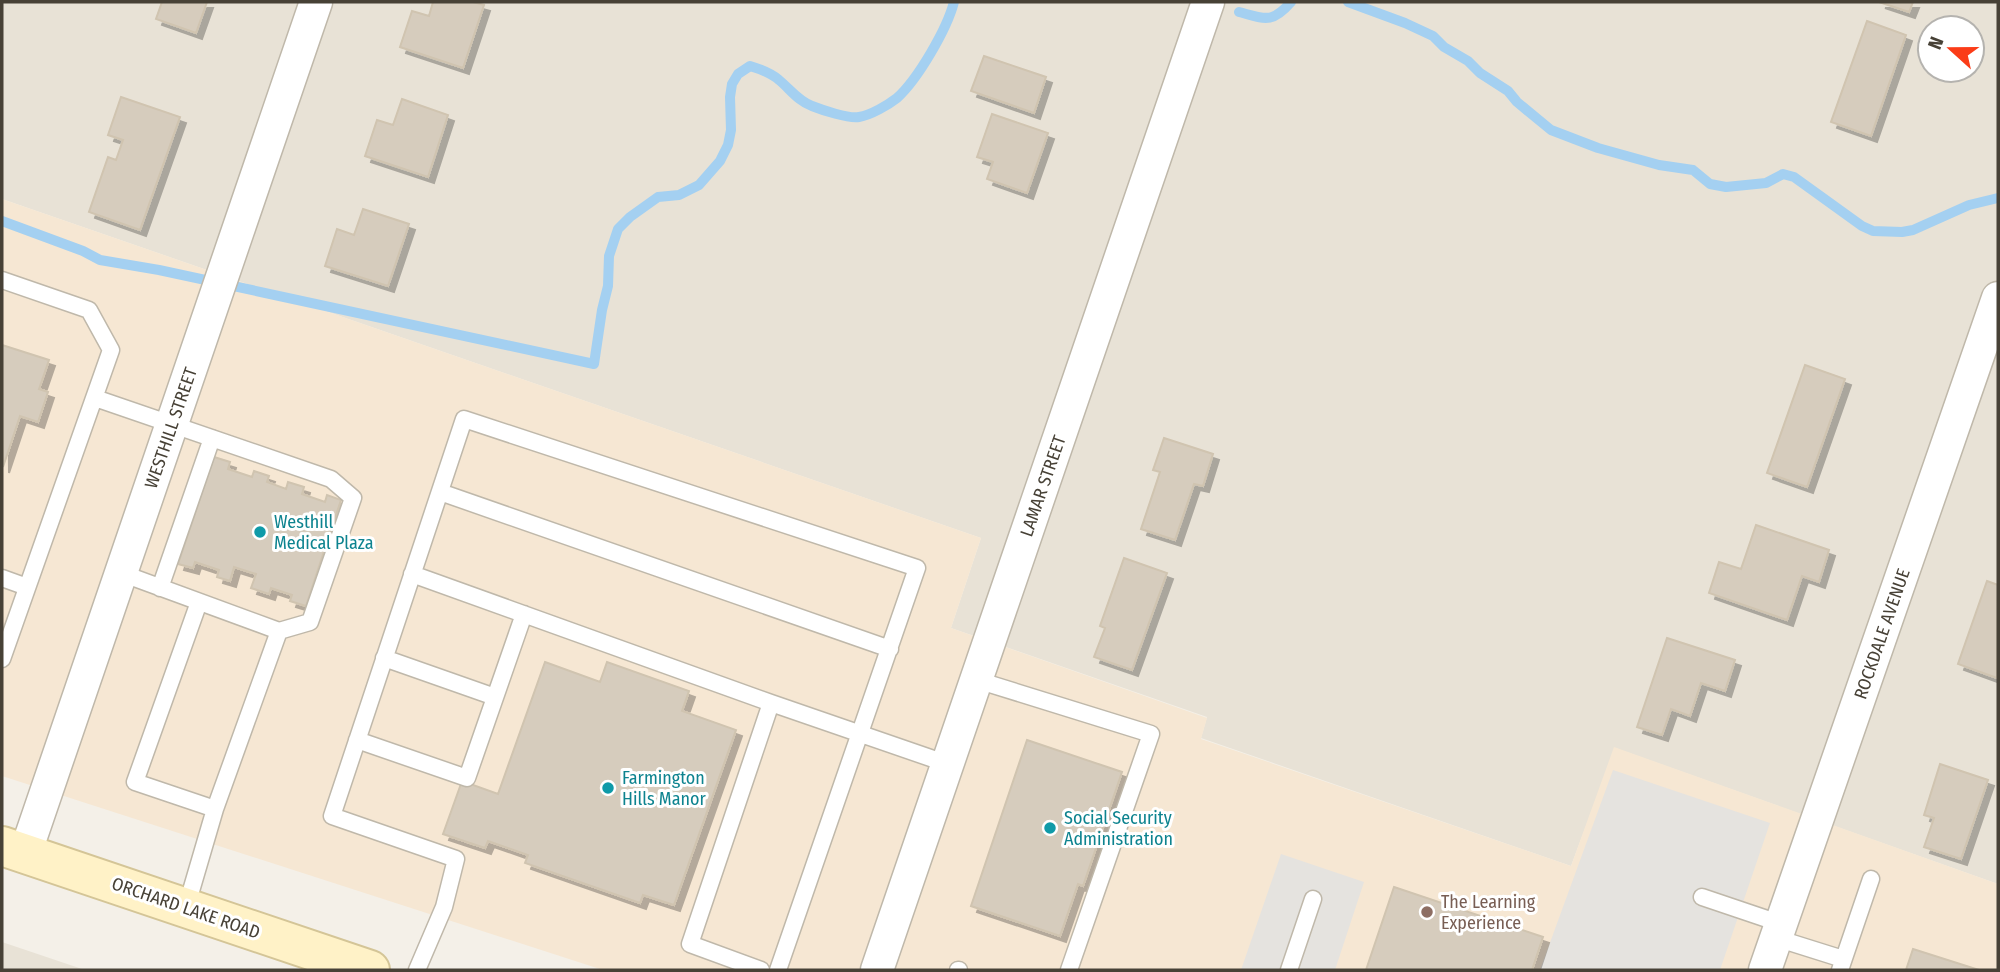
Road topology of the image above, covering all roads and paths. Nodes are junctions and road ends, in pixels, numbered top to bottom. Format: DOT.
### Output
graph roads {
  1 [pos="316,2"];
  2 [pos="1208,2"];
  3 [pos="2,280"];
  4 [pos="1998,298"];
  5 [pos="94,398"];
  6 [pos="171,425"];
  7 [pos="212,438"];
  8 [pos="440,492"];
  9 [pos="121,573"];
  10 [pos="412,574"];
  11 [pos="2,578"];
  12 [pos="27,587"];
  13 [pos="160,588"];
  14 [pos="199,602"];
  15 [pos="524,614"];
  16 [pos="279,631"];
  17 [pos="890,649"];
  18 [pos="384,658"];
  19 [pos="2,659"];
  20 [pos="977,680"];
  21 [pos="495,697"];
  22 [pos="771,703"];
  23 [pos="862,734"];
  24 [pos="357,740"];
  25 [pos="948,764"];
  26 [pos="215,809"];
  27 [pos="14,850"];
  28 [pos="1871,879"];
  29 [pos="1702,897"];
  30 [pos="1313,899"];
  31 [pos="186,908"];
  32 [pos="1779,931"];
  33 [pos="1842,965"];
  34 [pos="370,970"];
  35 [pos="417,970"];
  36 [pos="761,970"];
  37 [pos="778,970"];
  38 [pos="877,970"];
  39 [pos="1069,970"];
  40 [pos="1289,970"];
  41 [pos="1765,970"];
  1 -- 6 [label="street, WESTHILL STREET"];
  2 -- 20 [label="street, LAMAR STREET"];
  3 -- 5 [label="lane"];
  4 -- 32 [label="street, ROCKDALE AVENUE"];
  5 -- 6 [label="lane"];
  5 -- 12 [label="lane"];
  6 -- 7 [label="lane"];
  6 -- 9 [label="street, WESTHILL STREET"];
  7 -- 13 [label="lane"];
  7 -- 16 [label="lane"];
  8 -- 10 [label="lane"];
  8 -- 17 [label="lane"];
  8 -- 17 [label="lane"];
  9 -- 13 [label="lane"];
  9 -- 27 [label="street, WESTHILL STREET"];
  10 -- 15 [label="lane"];
  10 -- 18 [label="lane"];
  11 -- 12 [label="lane"];
  12 -- 19 [label="lane"];
  13 -- 14 [label="lane"];
  14 -- 16 [label="lane"];
  14 -- 26 [label="lane"];
  15 -- 21 [label="lane"];
  15 -- 22 [label="lane"];
  16 -- 26 [label="lane"];
  17 -- 23 [label="lane"];
  18 -- 21 [label="lane"];
  18 -- 24 [label="lane"];
  20 -- 25 [label="street, LAMAR STREET"];
  20 -- 39 [label="lane"];
  21 -- 24 [label="lane"];
  22 -- 23 [label="lane"];
  22 -- 36 [label="lane"];
  23 -- 25 [label="lane"];
  23 -- 37 [label="lane"];
  24 -- 35 [label="lane"];
  25 -- 38 [label="street, LAMAR STREET"];
  26 -- 31 [label="lane"];
  27 -- 31 [label="main road, ORCHARD LAKE ROAD"];
  28 -- 33 [label="lane"];
  29 -- 32 [label="lane"];
  30 -- 40 [label="lane"];
  31 -- 34 [label="main road, ORCHARD LAKE ROAD"];
  32 -- 33 [label="lane"];
  32 -- 41 [label="street, ROCKDALE AVENUE"];
}
